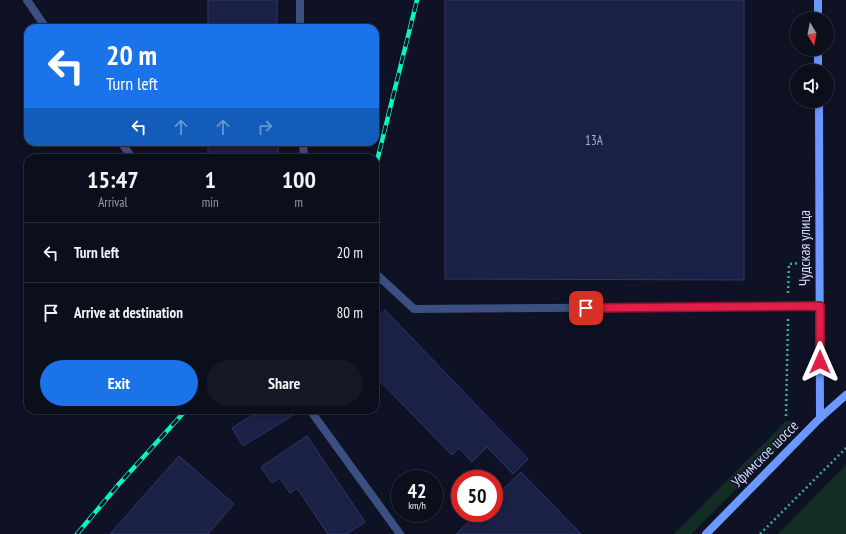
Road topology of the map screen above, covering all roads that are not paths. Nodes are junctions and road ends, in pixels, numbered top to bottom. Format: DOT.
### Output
graph roads {
  1 [pos="27,0"];
  2 [pos="300,0"];
  3 [pos="818,0"];
  4 [pos="818,12"];
  5 [pos="43,24"];
  6 [pos="300,24"];
  7 [pos="819,108"];
  8 [pos="379,277"];
  9 [pos="820,306"];
  10 [pos="846,395"];
  11 [pos="313,414"];
  12 [pos="820,418"];
  13 [pos="400,534"];
  14 [pos="706,534"];
  1 -- 5 [label="lane"];
  2 -- 6 [label="lane"];
  3 -- 4 [label="main road"];
  7 -- 9 [label="main road, Чудская улица"];
  8 -- 9 [label="lane"];
  9 -- 12 [label="main road, Чудская улица"];
  10 -- 12 [label="main road, Уфимское шоссе"];
  11 -- 13 [label="lane"];
  12 -- 14 [label="main road, Уфимское шоссе"];
}
